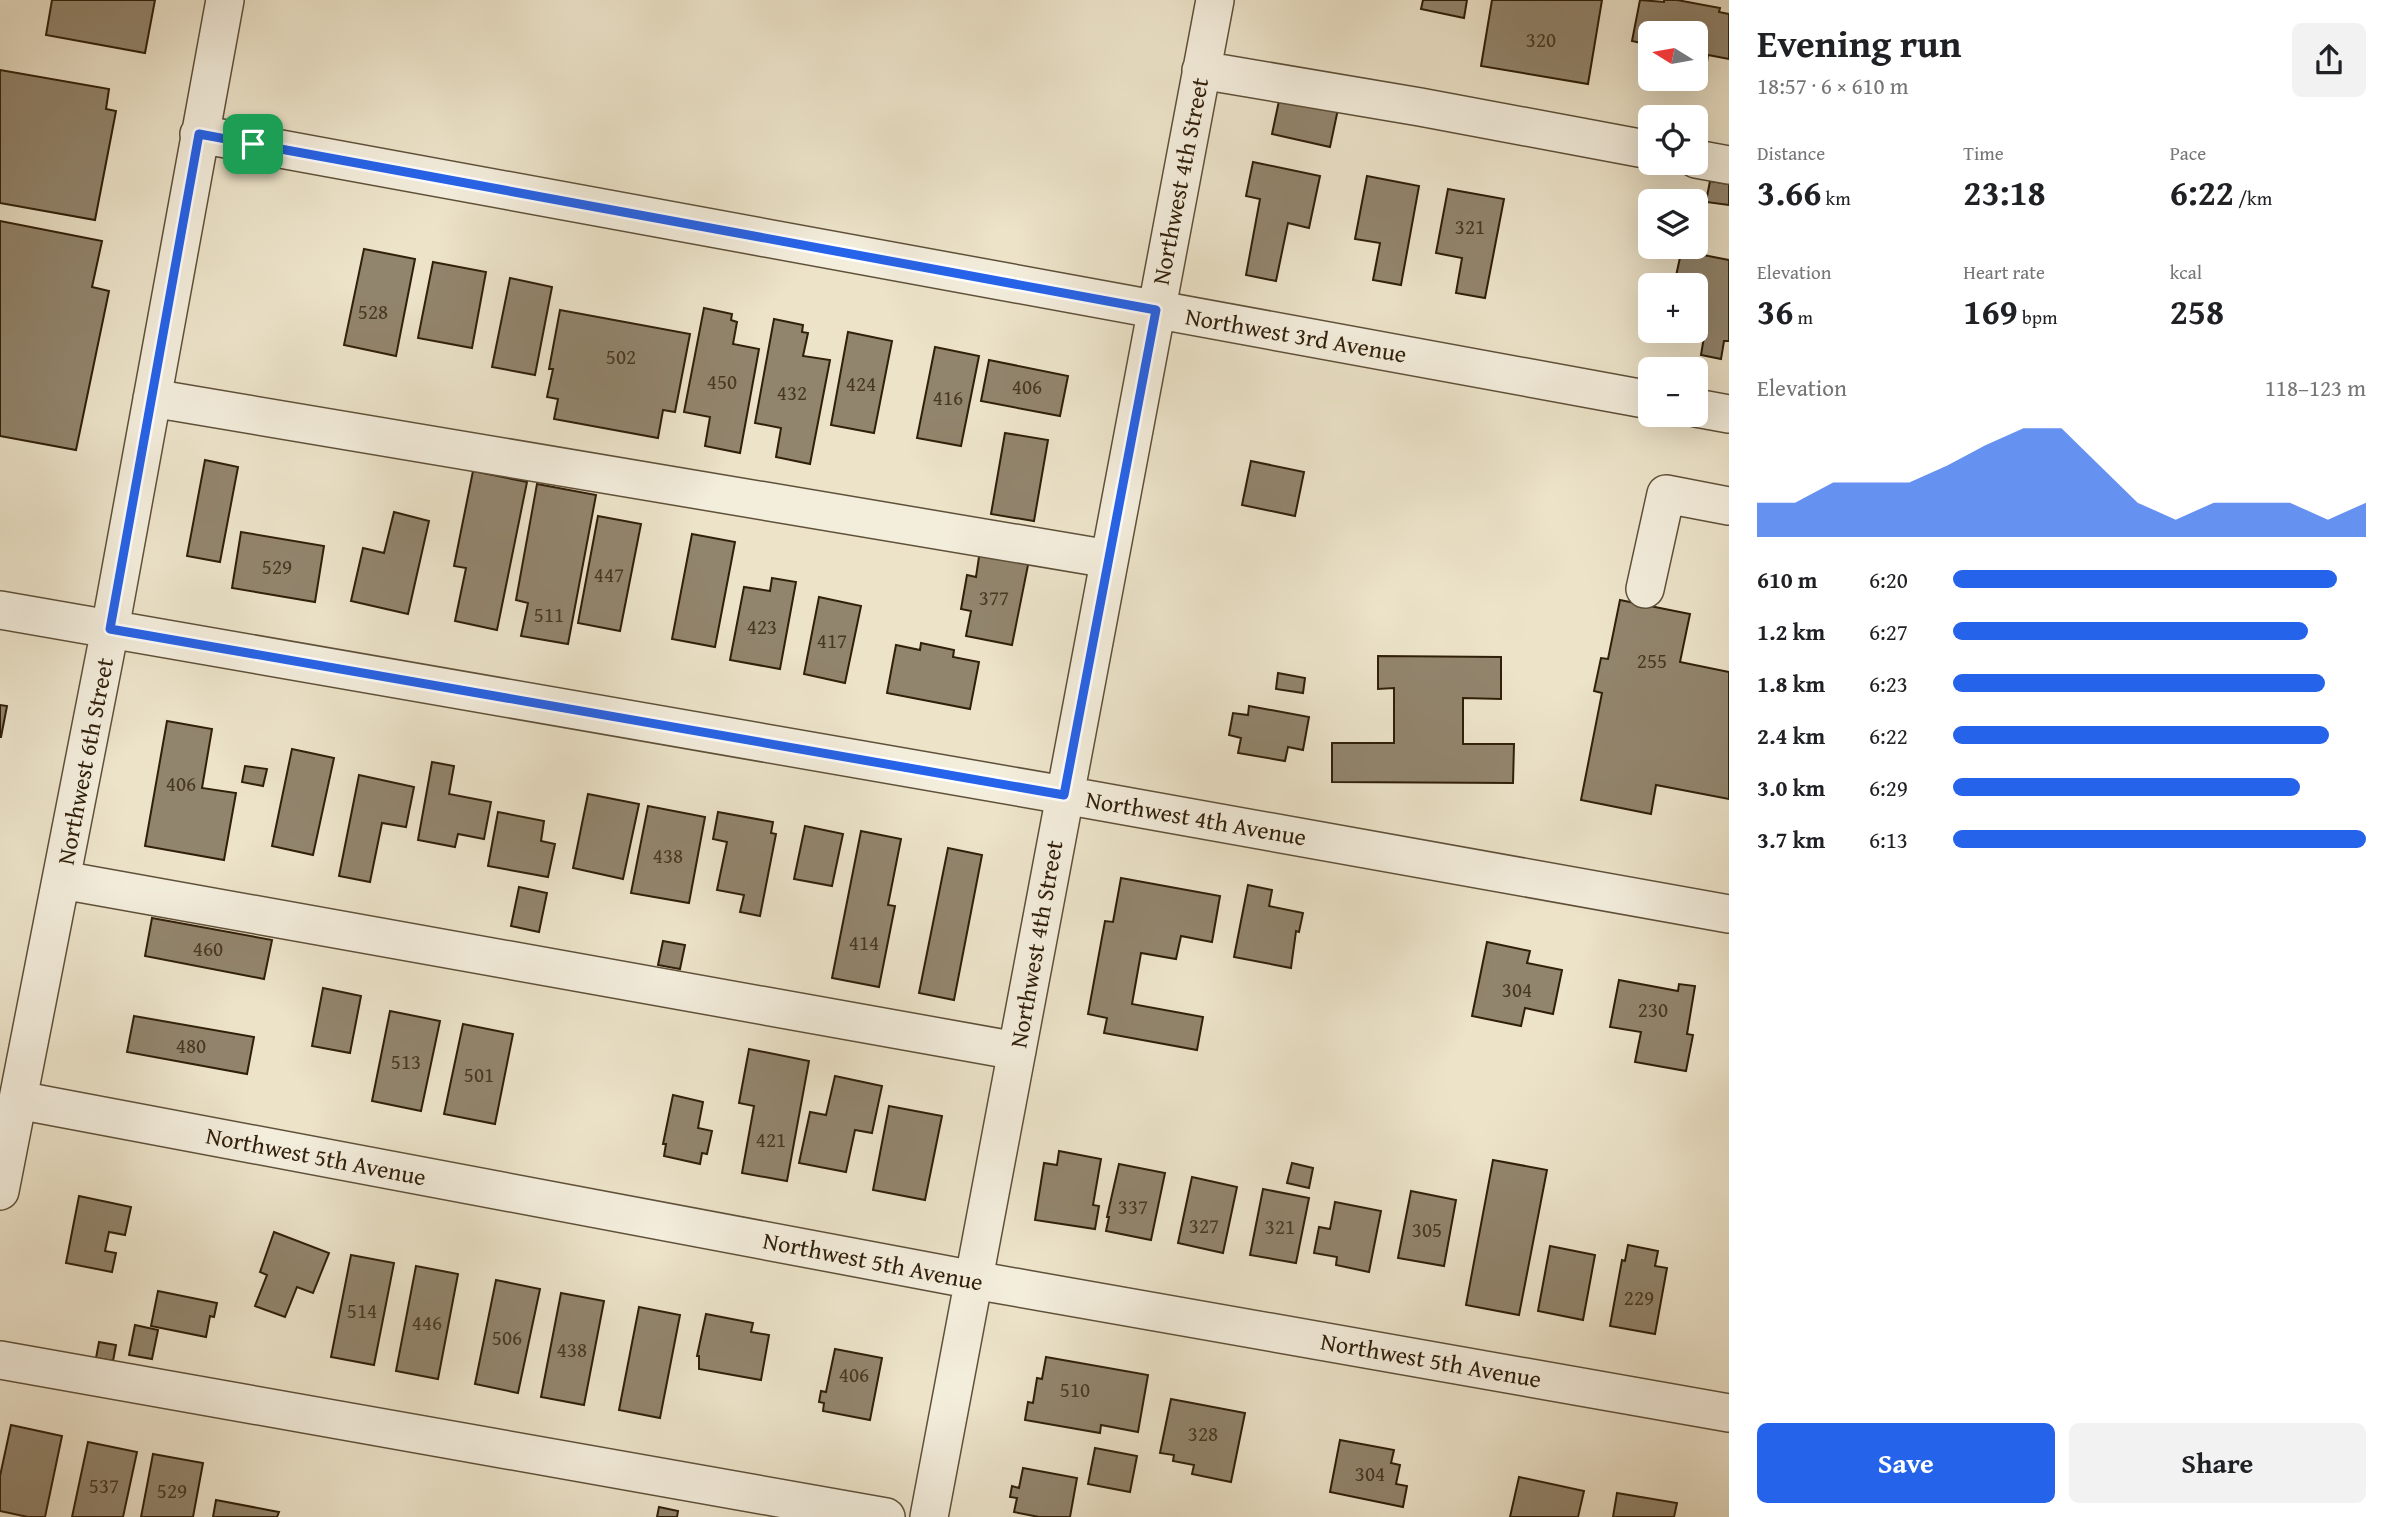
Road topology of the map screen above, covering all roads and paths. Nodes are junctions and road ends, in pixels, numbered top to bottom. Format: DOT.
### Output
graph roads {
  1 [pos="225,0"];
  2 [pos="1215,0"];
  3 [pos="1201,70"];
  4 [pos="199,134"];
  5 [pos="1638,148"];
  6 [pos="1708,161"];
  7 [pos="1729,165"];
  8 [pos="1156,310"];
  9 [pos="152,398"];
  10 [pos="1638,398"];
  11 [pos="1708,410"];
  12 [pos="1729,414"];
  13 [pos="1729,506"];
  14 [pos="1108,559"];
  15 [pos="1645,589"];
  16 [pos="0,610"];
  17 [pos="110,629"];
  18 [pos="1064,795"];
  19 [pos="61,880"];
  20 [pos="1729,914"];
  21 [pos="1017,1051"];
  22 [pos="18,1100"];
  23 [pos="0,1191"];
  24 [pos="974,1280"];
  25 [pos="0,1360"];
  26 [pos="1729,1413"];
  27 [pos="886,1517"];
  28 [pos="929,1517"];
  1 -- 4 [label="street, Northwest 6th Street"];
  2 -- 3 [label="street, Northwest 4th Street"];
  3 -- 5 [label="street"];
  3 -- 8 [label="street, Northwest 4th Street"];
  4 -- 8 [label="street, Northwest 3rd Avenue"];
  4 -- 9 [label="street, Northwest 6th Street"];
  6 -- 7 [label="street"];
  8 -- 10 [label="street, Northwest 3rd Avenue"];
  8 -- 14 [label="street, Northwest 4th Street"];
  9 -- 14 [label="street"];
  9 -- 17 [label="street, Northwest 6th Street"];
  11 -- 12 [label="street"];
  13 -- 15 [label="street"];
  14 -- 18 [label="street, Northwest 4th Street"];
  16 -- 17 [label="street, Northwest 4th Avenue"];
  17 -- 18 [label="street, Northwest 4th Avenue"];
  17 -- 19 [label="street, Northwest 6th Street"];
  18 -- 20 [label="street, Northwest 4th Avenue"];
  18 -- 21 [label="street, Northwest 4th Street"];
  19 -- 21 [label="street"];
  19 -- 22 [label="street, Northwest 6th Street"];
  21 -- 24 [label="street, Northwest 4th Street"];
  22 -- 23 [label="street, Northwest 6th Street"];
  22 -- 24 [label="street, Northwest 5th Avenue"];
  24 -- 26 [label="street, Northwest 5th Avenue"];
  24 -- 28 [label="street, Northwest 4th Street"];
  25 -- 27 [label="street"];
}
